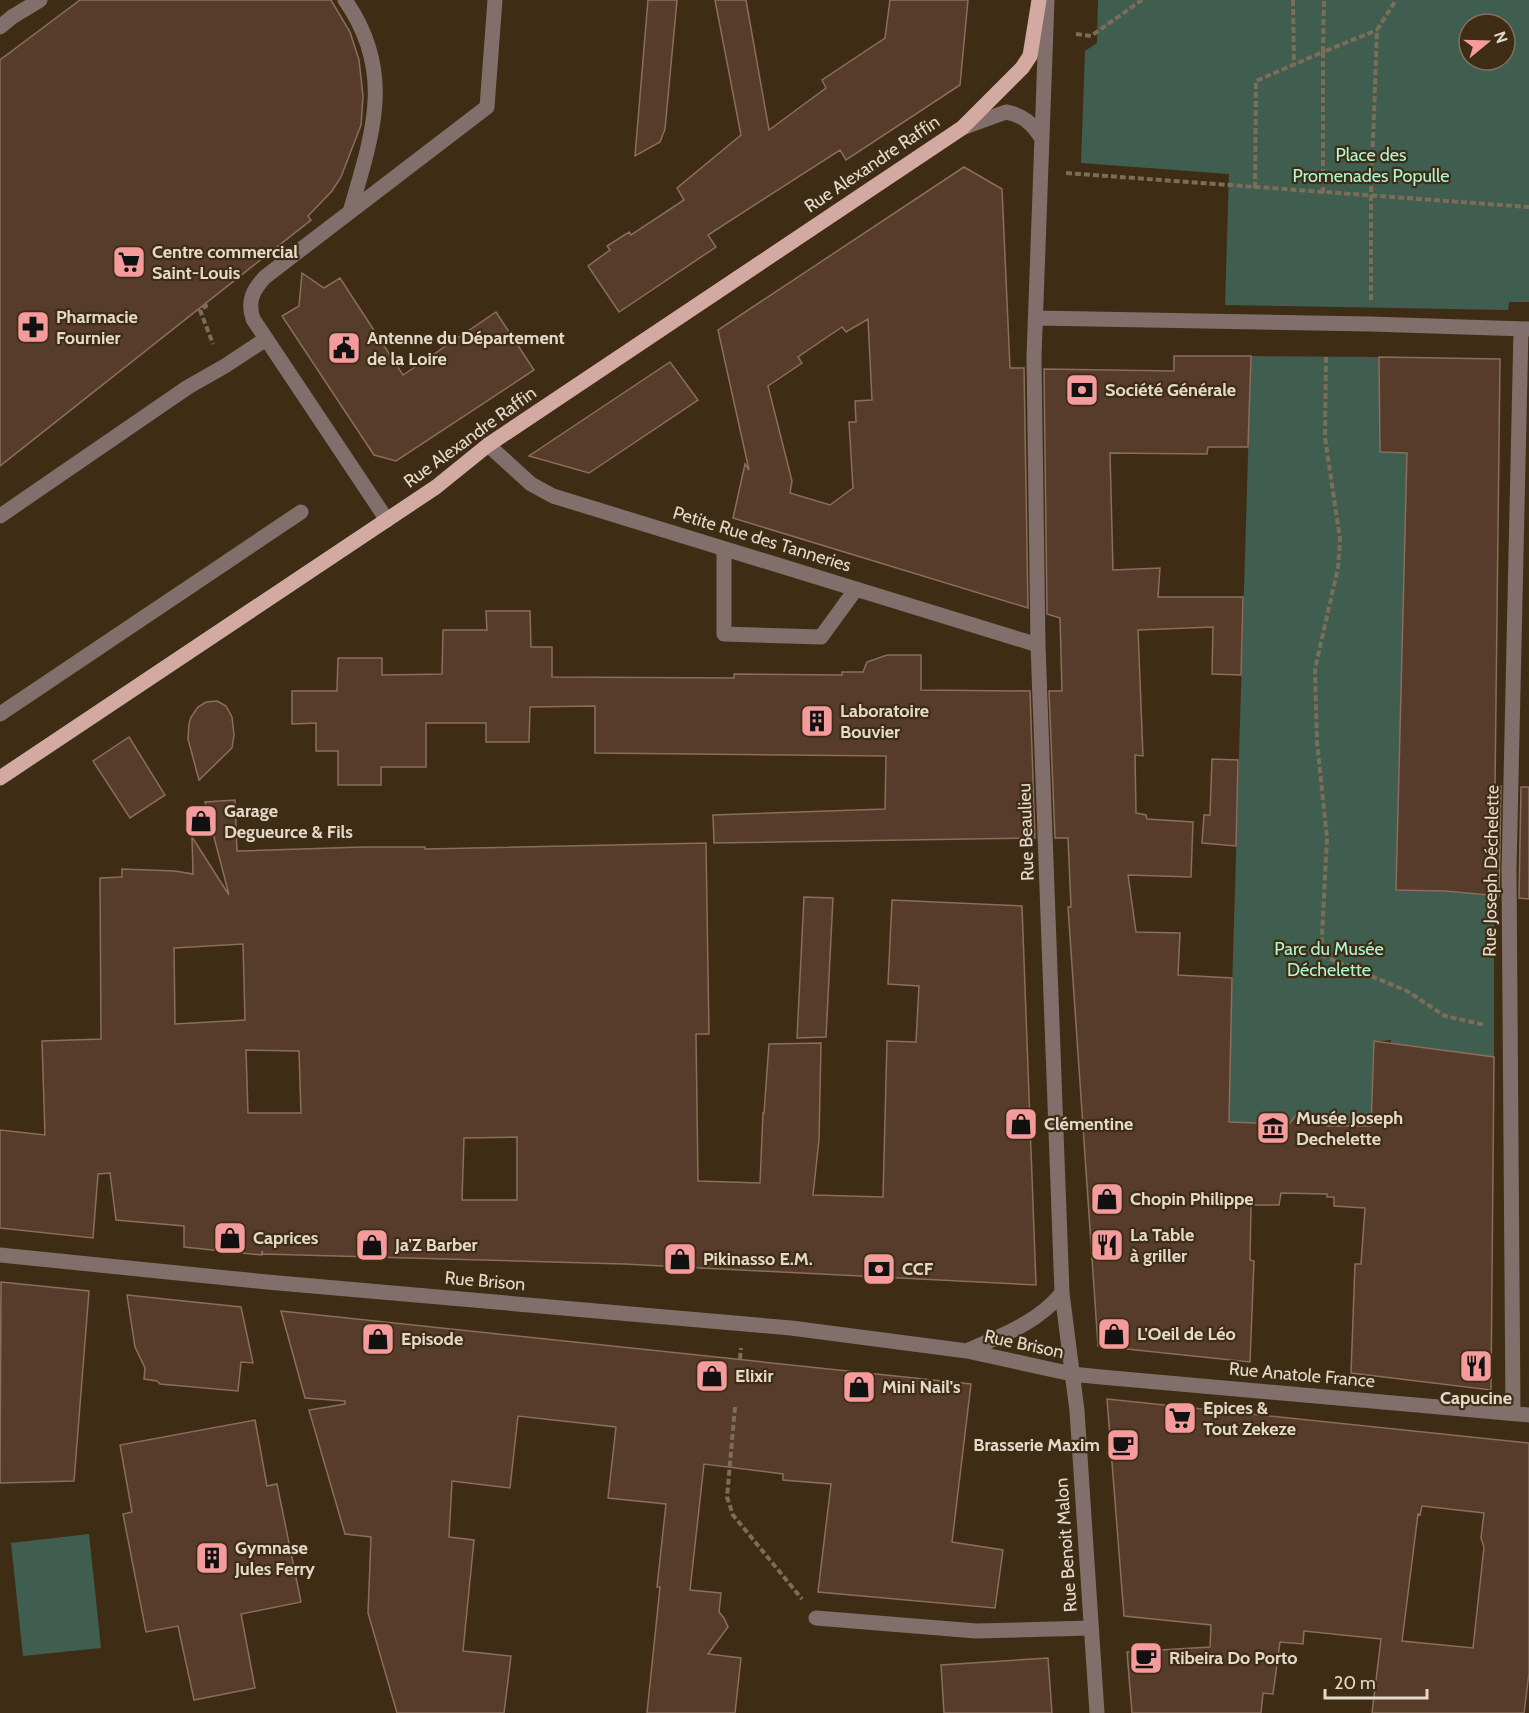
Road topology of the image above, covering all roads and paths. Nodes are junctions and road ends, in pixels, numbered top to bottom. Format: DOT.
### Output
graph roads {
  1 [pos="40,0"];
  2 [pos="345,0"];
  3 [pos="495,0"];
  4 [pos="1040,0"];
  5 [pos="1047,0"];
  6 [pos="1142,0"];
  7 [pos="1293,0"];
  8 [pos="1324,0"];
  9 [pos="1396,0"];
  10 [pos="0,27"];
  11 [pos="1377,30"];
  12 [pos="1076,34"];
  13 [pos="1323,52"];
  14 [pos="1294,64"];
  15 [pos="962,128"];
  16 [pos="1042,139"];
  17 [pos="1041,169"];
  18 [pos="1256,188"];
  19 [pos="1323,193"];
  20 [pos="1371,196"];
  21 [pos="1529,207"];
  22 [pos="350,212"];
  23 [pos="1036,318"];
  24 [pos="1370,324"];
  25 [pos="1525,329"];
  26 [pos="266,339"];
  27 [pos="1326,357"];
  28 [pos="488,445"];
  29 [pos="301,512"];
  30 [pos="0,516"];
  31 [pos="387,520"];
  32 [pos="724,549"];
  33 [pos="856,588"];
  34 [pos="1038,645"];
  35 [pos="0,714"];
  36 [pos="0,778"];
  37 [pos="1509,1028"];
  38 [pos="0,1255"];
  39 [pos="1062,1293"];
  40 [pos="967,1351"];
  41 [pos="1072,1374"];
  42 [pos="735,1407"];
  43 [pos="1513,1413"];
  44 [pos="1529,1415"];
  45 [pos="816,1618"];
  46 [pos="1090,1628"];
  47 [pos="1097,1713"];
  1 -- 10 [label="street"];
  2 -- 22 [label="street"];
  3 -- 22 [label="street"];
  4 -- 15 [label="main road, Rue Alexandre Raffin"];
  5 -- 16 [label="street, Rue Beaulieu"];
  6 -- 12 [label="path"];
  7 -- 14 [label="path"];
  8 -- 13 [label="path"];
  9 -- 11 [label="path"];
  11 -- 13 [label="path"];
  11 -- 20 [label="path"];
  13 -- 14 [label="path"];
  13 -- 19 [label="path"];
  14 -- 18 [label="path"];
  15 -- 16 [label="street"];
  15 -- 28 [label="main road, Rue Alexandre Raffin"];
  16 -- 17 [label="street, Rue Beaulieu"];
  17 -- 18 [label="path"];
  17 -- 23 [label="street, Rue Beaulieu"];
  18 -- 19 [label="path"];
  19 -- 20 [label="path"];
  20 -- 21 [label="path"];
  20 -- 24 [label="path"];
  22 -- 26 [label="street"];
  23 -- 24 [label="street"];
  23 -- 34 [label="street, Rue Beaulieu"];
  24 -- 25 [label="street"];
  25 -- 37 [label="street, Rue Joseph Déchelette"];
  26 -- 30 [label="street"];
  26 -- 31 [label="street"];
  27 -- 37 [label="path"];
  28 -- 31 [label="main road, Rue Alexandre Raffin"];
  28 -- 32 [label="street, Petite Rue des Tanneries"];
  29 -- 35 [label="street"];
  31 -- 36 [label="main road, Rue Alexandre Raffin"];
  32 -- 33 [label="street, Petite Rue des Tanneries"];
  32 -- 33 [label="street"];
  33 -- 34 [label="street, Petite Rue des Tanneries"];
  34 -- 39 [label="street, Rue Beaulieu"];
  37 -- 43 [label="street, Rue Joseph Déchelette"];
  38 -- 40 [label="street, Rue Brison"];
  39 -- 40 [label="street, Rue Brison"];
  39 -- 41 [label="street, Rue Beaulieu"];
  40 -- 41 [label="street, Rue Brison"];
  41 -- 43 [label="street, Rue Anatole France"];
  41 -- 46 [label="street, Rue Benoit Malon"];
  42 -- 45 [label="path"];
  43 -- 44 [label="street, Rue Anatole France"];
  45 -- 46 [label="street"];
  46 -- 47 [label="street, Rue Benoit Malon"];
}
